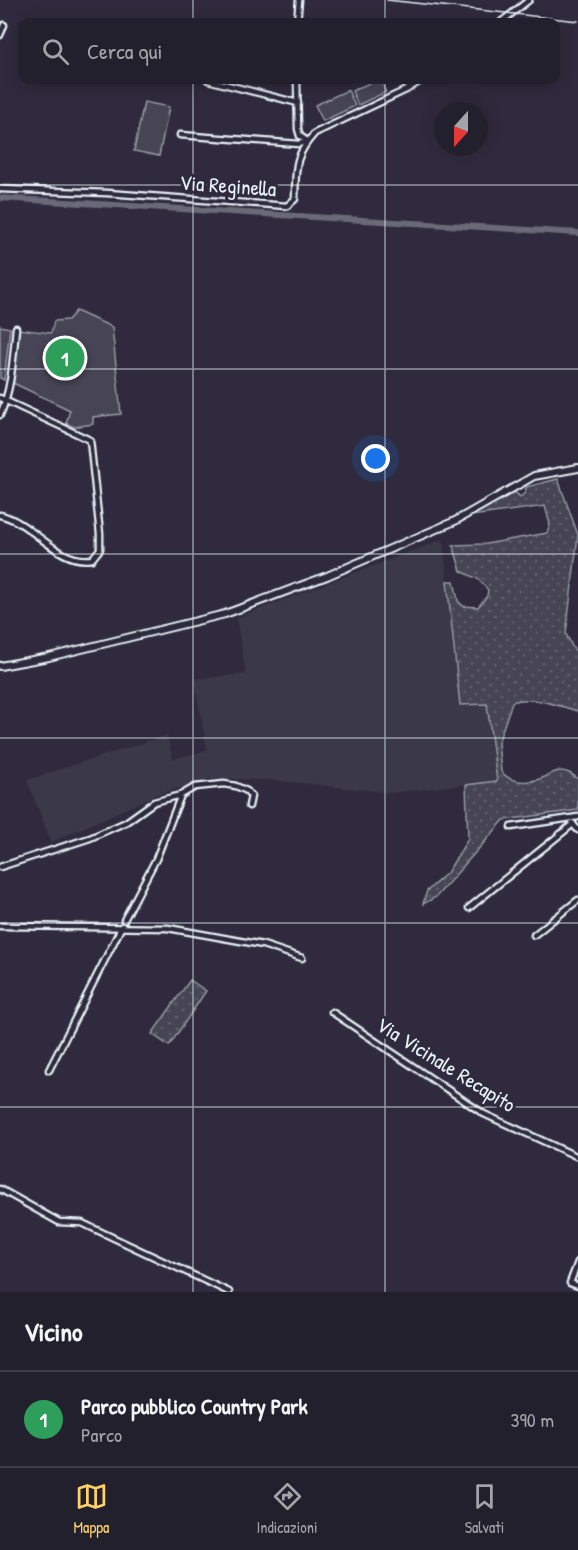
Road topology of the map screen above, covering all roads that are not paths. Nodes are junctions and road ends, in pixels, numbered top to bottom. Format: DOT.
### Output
graph roads {
  1 [pos="299,0"];
  2 [pos="529,0"];
  3 [pos="297,18"];
  4 [pos="506,18"];
  5 [pos="4,25"];
  6 [pos="0,36"];
  7 [pos="224,84"];
  8 [pos="297,84"];
  9 [pos="416,84"];
  10 [pos="298,103"];
  11 [pos="180,135"];
  12 [pos="307,141"];
  13 [pos="0,189"];
  14 [pos="16,328"];
  15 [pos="0,398"];
  16 [pos="6,401"];
  17 [pos="0,415"];
  18 [pos="578,468"];
  19 [pos="0,515"];
  20 [pos="0,666"];
  21 [pos="181,795"];
  22 [pos="249,806"];
  23 [pos="578,817"];
  24 [pos="568,818"];
  25 [pos="573,824"];
  26 [pos="511,827"];
  27 [pos="578,830"];
  28 [pos="0,867"];
  29 [pos="578,900"];
  30 [pos="469,908"];
  31 [pos="123,923"];
  32 [pos="0,926"];
  33 [pos="534,935"];
  34 [pos="302,958"];
  35 [pos="332,1012"];
  36 [pos="49,1070"];
  37 [pos="578,1157"];
  38 [pos="0,1189"];
  39 [pos="578,1262"];
  40 [pos="578,1286"];
  41 [pos="229,1292"];
  1 -- 3 [label="street"];
  2 -- 4 [label="street"];
  5 -- 6 [label="street"];
  7 -- 10 [label="street"];
  8 -- 10 [label="street"];
  9 -- 12 [label="street"];
  10 -- 12 [label="street"];
  11 -- 12 [label="street"];
  12 -- 13 [label="street, Via Reginella"];
  14 -- 16 [label="street"];
  15 -- 16 [label="street"];
  16 -- 17 [label="street"];
  16 -- 19 [label="street"];
  18 -- 20 [label="street"];
  21 -- 22 [label="street"];
  21 -- 28 [label="street"];
  21 -- 31 [label="street"];
  23 -- 24 [label="street"];
  24 -- 25 [label="street"];
  24 -- 26 [label="street"];
  25 -- 27 [label="street"];
  25 -- 30 [label="street"];
  29 -- 33 [label="street"];
  31 -- 32 [label="street"];
  31 -- 34 [label="street"];
  31 -- 36 [label="street"];
  35 -- 37 [label="street, Via Vicinale Recapito"];
  38 -- 41 [label="street"];
  39 -- 40 [label="street"];
}
